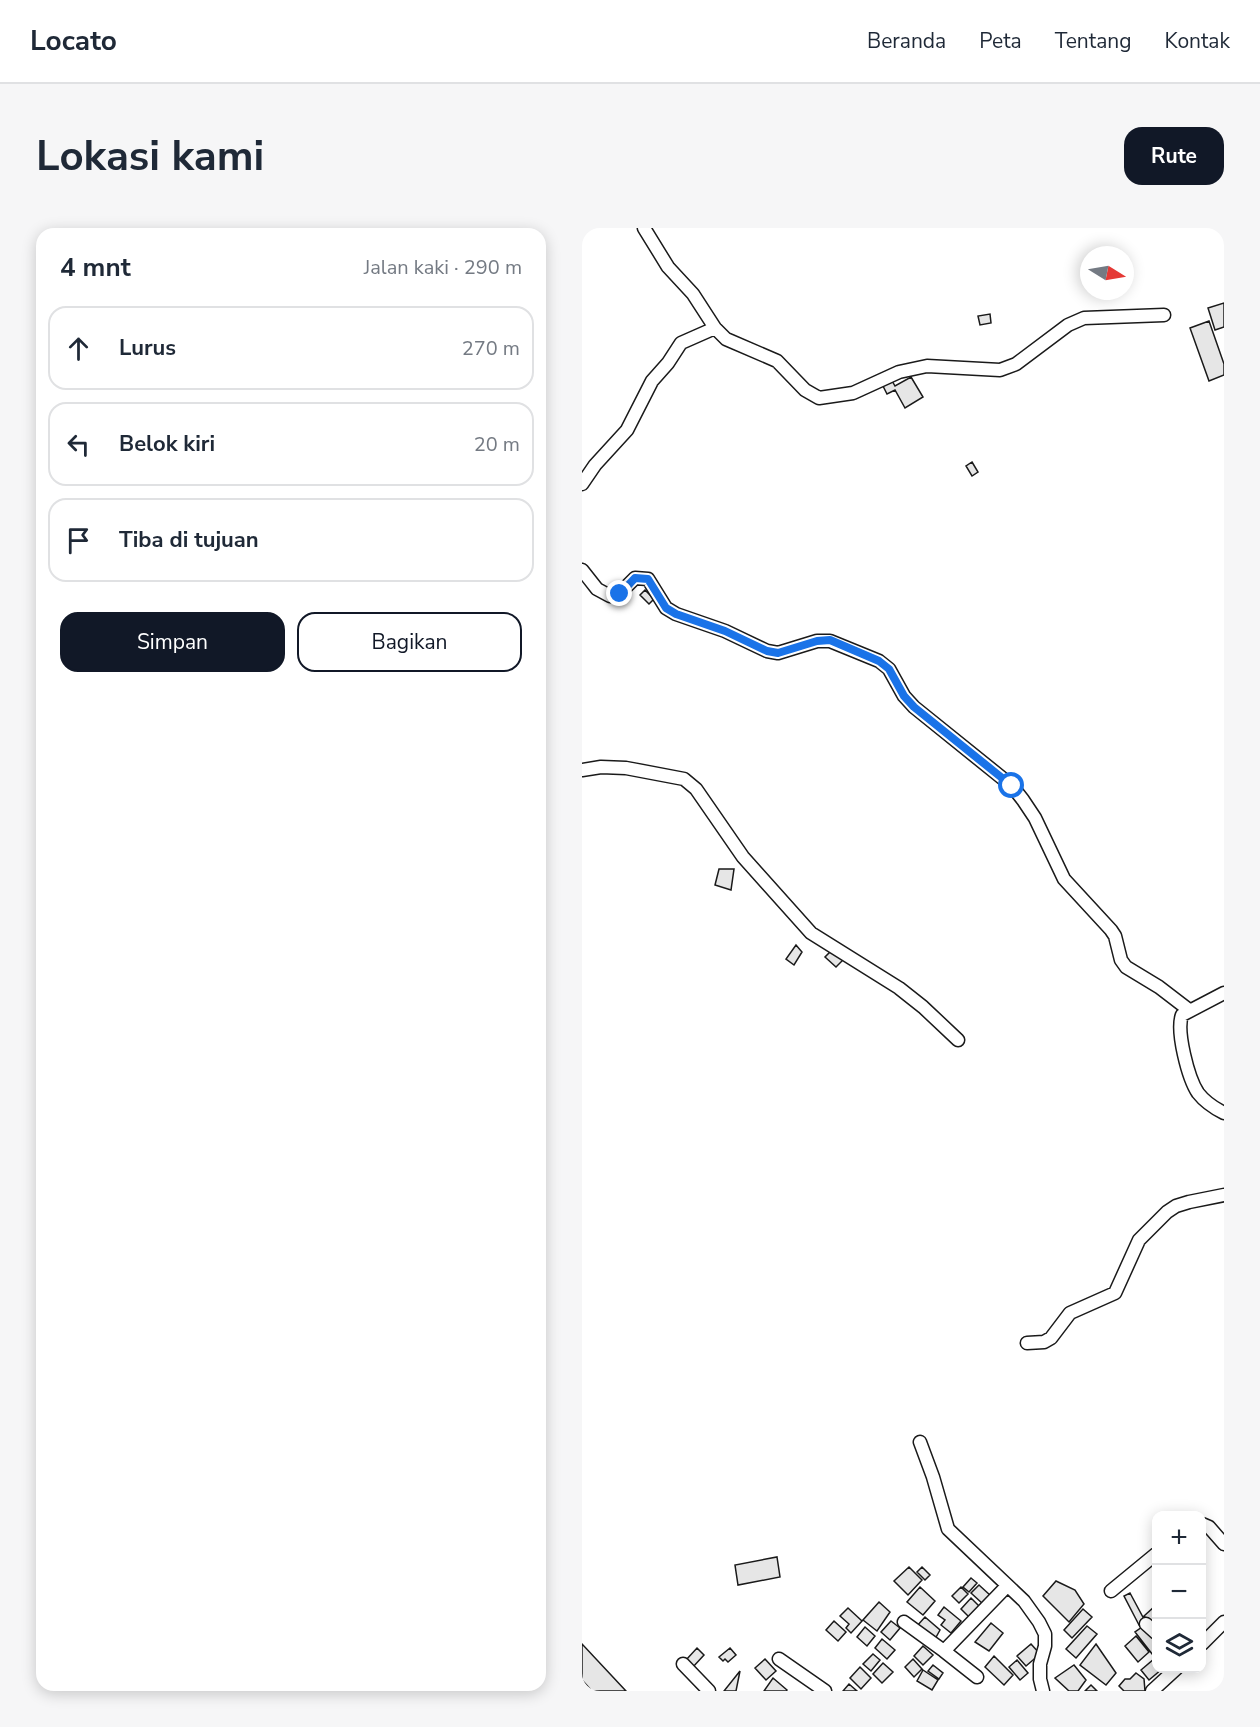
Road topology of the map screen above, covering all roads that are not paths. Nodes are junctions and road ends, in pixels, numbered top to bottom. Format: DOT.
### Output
graph roads {
  1 [pos="644,228"];
  2 [pos="1164,315"];
  3 [pos="715,328"];
  4 [pos="582,484"];
  5 [pos="582,570"];
  6 [pos="582,770"];
  7 [pos="1224,993"];
  8 [pos="1189,1010"];
  9 [pos="958,1040"];
  10 [pos="1224,1113"];
  11 [pos="1224,1195"];
  12 [pos="1027,1343"];
  13 [pos="920,1442"];
  14 [pos="1206,1526"];
  15 [pos="1224,1544"];
  16 [pos="1152,1557"];
  17 [pos="1007,1586"];
  18 [pos="1111,1591"];
  19 [pos="904,1622"];
  20 [pos="1224,1622"];
  21 [pos="1146,1624"];
  22 [pos="1152,1629"];
  23 [pos="1206,1640"];
  24 [pos="944,1651"];
  25 [pos="779,1659"];
  26 [pos="683,1664"];
  27 [pos="1172,1673"];
  28 [pos="977,1677"];
  29 [pos="709,1691"];
  30 [pos="825,1691"];
  31 [pos="1043,1691"];
  32 [pos="1152,1691"];
  1 -- 3 [label="street"];
  2 -- 3 [label="street"];
  3 -- 4 [label="street"];
  5 -- 8 [label="street"];
  6 -- 9 [label="street"];
  7 -- 8 [label="street"];
  8 -- 10 [label="street"];
  11 -- 12 [label="street"];
  13 -- 17 [label="street"];
  14 -- 15 [label="street"];
  16 -- 18 [label="street"];
  17 -- 24 [label="street"];
  17 -- 31 [label="street"];
  19 -- 24 [label="street"];
  20 -- 23 [label="street"];
  21 -- 22 [label="street"];
  24 -- 28 [label="street"];
  25 -- 30 [label="street"];
  26 -- 29 [label="street"];
  27 -- 32 [label="street"];
}
